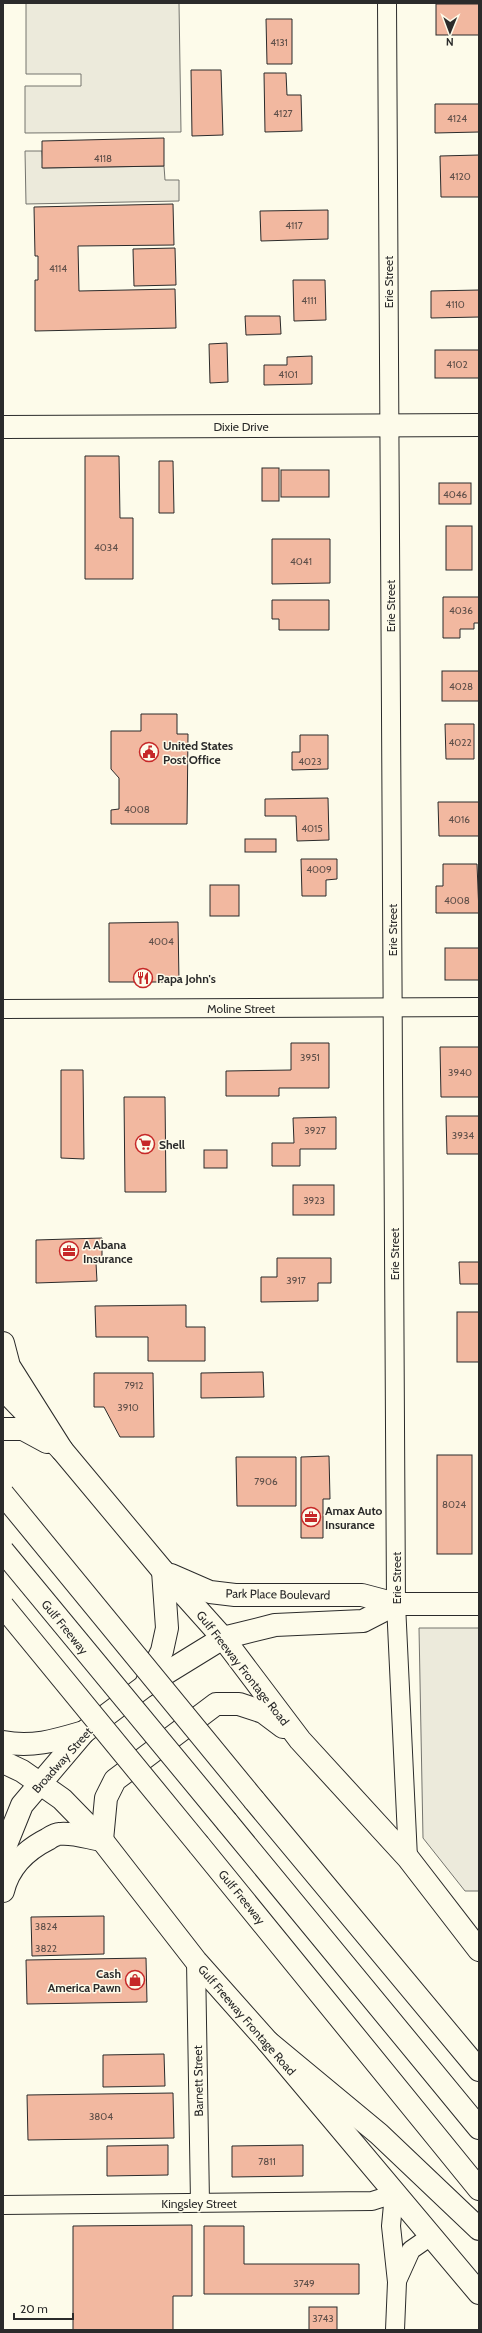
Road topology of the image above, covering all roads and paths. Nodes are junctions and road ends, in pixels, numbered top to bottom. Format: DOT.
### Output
graph roads {
  1 [pos="387,3"];
  2 [pos="479,425"];
  3 [pos="389,426"];
  4 [pos="3,427"];
  5 [pos="393,1007"];
  6 [pos="479,1007"];
  7 [pos="3,1010"];
  8 [pos="3,1343"];
  9 [pos="3,1389"];
  10 [pos="3,1429"];
  11 [pos="62,1450"];
  12 [pos="3,1494"];
  13 [pos="3,1551"];
  14 [pos="163,1571"];
  15 [pos="396,1604"];
  16 [pos="479,1604"];
  17 [pos="3,1606"];
  18 [pos="223,1638"];
  19 [pos="144,1686"];
  20 [pos="84,1732"];
  21 [pos="300,1740"];
  22 [pos="3,1742"];
  23 [pos="3,1762"];
  24 [pos="40,1784"];
  25 [pos="102,1840"];
  26 [pos="3,1852"];
  27 [pos="408,1858"];
  28 [pos="3,1891"];
  29 [pos="479,1950"];
  30 [pos="196,1961"];
  31 [pos="268,2042"];
  32 [pos="479,2070"];
  33 [pos="479,2128"];
  34 [pos="479,2189"];
  35 [pos="394,2194"];
  36 [pos="200,2202"];
  37 [pos="3,2205"];
  38 [pos="479,2229"];
  39 [pos="431,2236"];
  40 [pos="396,2282"];
  41 [pos="479,2293"];
  42 [pos="395,2330"];
  1 -- 3 [label="street, Erie Street"];
  2 -- 3 [label="main road, Dixie Drive"];
  3 -- 4 [label="main road, Dixie Drive"];
  3 -- 5 [label="street, Erie Street"];
  5 -- 6 [label="street, Moline Street"];
  5 -- 7 [label="street, Moline Street"];
  5 -- 15 [label="street, Erie Street"];
  8 -- 11 [label="main road"];
  9 -- 11 [label="main road, Gulf Freeway Frontage Road"];
  10 -- 11 [label="main road"];
  11 -- 14 [label="main road, Gulf Freeway Frontage Road"];
  12 -- 32 [label="main road, bridge"];
  13 -- 33 [label="main road, Gulf Freeway, bridge"];
  14 -- 15 [label="main road, Park Place Boulevard"];
  14 -- 18 [label="main road, Gulf Freeway Frontage Road"];
  14 -- 19 [label="main road, Broadway Street"];
  15 -- 16 [label="main road, Park Place Boulevard"];
  15 -- 18 [label="main road, Park Place Boulevard"];
  15 -- 27 [label="street, Erie Street"];
  17 -- 34 [label="main road, Gulf Freeway, bridge"];
  18 -- 19 [label="main road, Park Place Boulevard"];
  18 -- 21 [label="main road, Gulf Freeway Frontage Road"];
  19 -- 20 [label="main road, Broadway Street"];
  20 -- 22 [label="main road"];
  20 -- 24 [label="main road, Broadway Street"];
  21 -- 25 [label="main road"];
  21 -- 27 [label="main road, Gulf Freeway Frontage Road"];
  23 -- 24 [label="main road, Gulf Freeway Frontage Road"];
  24 -- 25 [label="main road, Gulf Freeway Frontage Road"];
  24 -- 26 [label="main road, Broadway Street"];
  25 -- 28 [label="main road"];
  25 -- 30 [label="main road, Gulf Freeway Frontage Road"];
  27 -- 29 [label="main road, Gulf Freeway Frontage Road"];
  30 -- 31 [label="main road, Gulf Freeway Frontage Road"];
  30 -- 36 [label="street, Barnett Street"];
  31 -- 35 [label="main road, Gulf Freeway Frontage Road"];
  31 -- 38 [label="main road"];
  35 -- 36 [label="street, Kingsley Street"];
  35 -- 39 [label="main road, Gulf Freeway Frontage Road"];
  35 -- 40 [label="street"];
  36 -- 37 [label="street, Kingsley Street"];
  39 -- 40 [label="street"];
  39 -- 41 [label="main road, Gulf Freeway Frontage Road"];
  40 -- 42 [label="street"];
}
